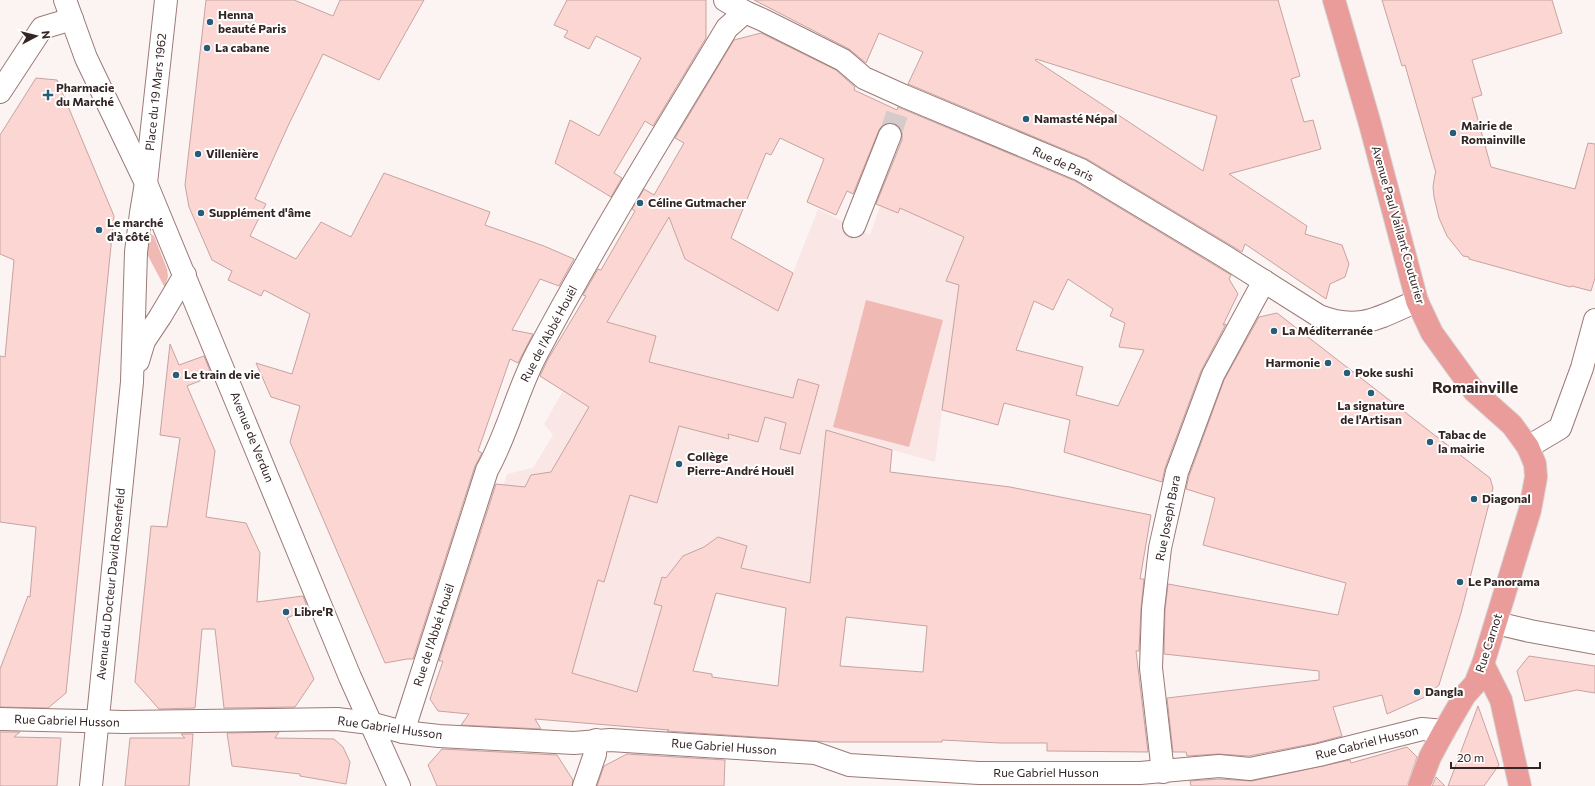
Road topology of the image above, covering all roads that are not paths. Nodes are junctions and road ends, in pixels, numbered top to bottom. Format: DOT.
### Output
graph roads {
  1 [pos="166,0"];
  2 [pos="725,0"];
  3 [pos="1334,0"];
  4 [pos="69,9"];
  5 [pos="745,12"];
  6 [pos="0,92"];
  7 [pos="890,135"];
  8 [pos="146,183"];
  9 [pos="854,226"];
  10 [pos="185,275"];
  11 [pos="1264,281"];
  12 [pos="1417,301"];
  13 [pos="1595,320"];
  14 [pos="132,382"];
  15 [pos="1528,447"];
  16 [pos="1535,489"];
  17 [pos="1496,623"];
  18 [pos="1595,643"];
  19 [pos="1483,664"];
  20 [pos="0,719"];
  21 [pos="98,722"];
  22 [pos="370,723"];
  23 [pos="1444,731"];
  24 [pos="403,732"];
  25 [pos="596,740"];
  26 [pos="1162,772"];
  27 [pos="91,786"];
  28 [pos="399,786"];
  29 [pos="584,786"];
  30 [pos="1419,786"];
  31 [pos="1520,786"];
  1 -- 8 [label="street, Place du 19 Mars 1962"];
  2 -- 5 [label="street, Rue de Paris"];
  3 -- 12 [label="main road, Avenue Paul Vaillant Couturier"];
  4 -- 6 [label="street"];
  4 -- 8 [label="street, Avenue de Verdun"];
  5 -- 11 [label="street, Rue de Paris"];
  5 -- 24 [label="street, Rue de l'Abbé Houël"];
  7 -- 9 [label="street"];
  8 -- 10 [label="street, Avenue de Verdun"];
  8 -- 14 [label="street, Avenue du Docteur David Rosenfeld"];
  10 -- 14 [label="street, Avenue du Docteur David Rosenfeld"];
  10 -- 22 [label="street, Avenue de Verdun"];
  11 -- 12 [label="street, Rue de Paris"];
  11 -- 26 [label="street, Rue Joseph Bara"];
  12 -- 15 [label="main road, Avenue Paul Vaillant Couturier"];
  13 -- 15 [label="street"];
  14 -- 21 [label="street, Avenue du Docteur David Rosenfeld"];
  15 -- 16 [label="main road, Avenue Paul Vaillant Couturier"];
  16 -- 17 [label="main road, Rue Carnot"];
  17 -- 18 [label="street"];
  17 -- 19 [label="main road, Rue Carnot"];
  19 -- 23 [label="main road, Rue Carnot"];
  19 -- 31 [label="main road"];
  20 -- 21 [label="street, Rue Gabriel Husson"];
  21 -- 22 [label="street, Rue Gabriel Husson"];
  21 -- 27 [label="street, Avenue du Docteur David Rosenfeld"];
  22 -- 24 [label="street, Rue Gabriel Husson"];
  22 -- 28 [label="street, Avenue de Verdun"];
  23 -- 26 [label="street, Rue Gabriel Husson"];
  23 -- 30 [label="main road, Rue Carnot"];
  24 -- 25 [label="street, Rue Gabriel Husson"];
  25 -- 26 [label="street, Rue Gabriel Husson"];
  25 -- 29 [label="street"];
}
